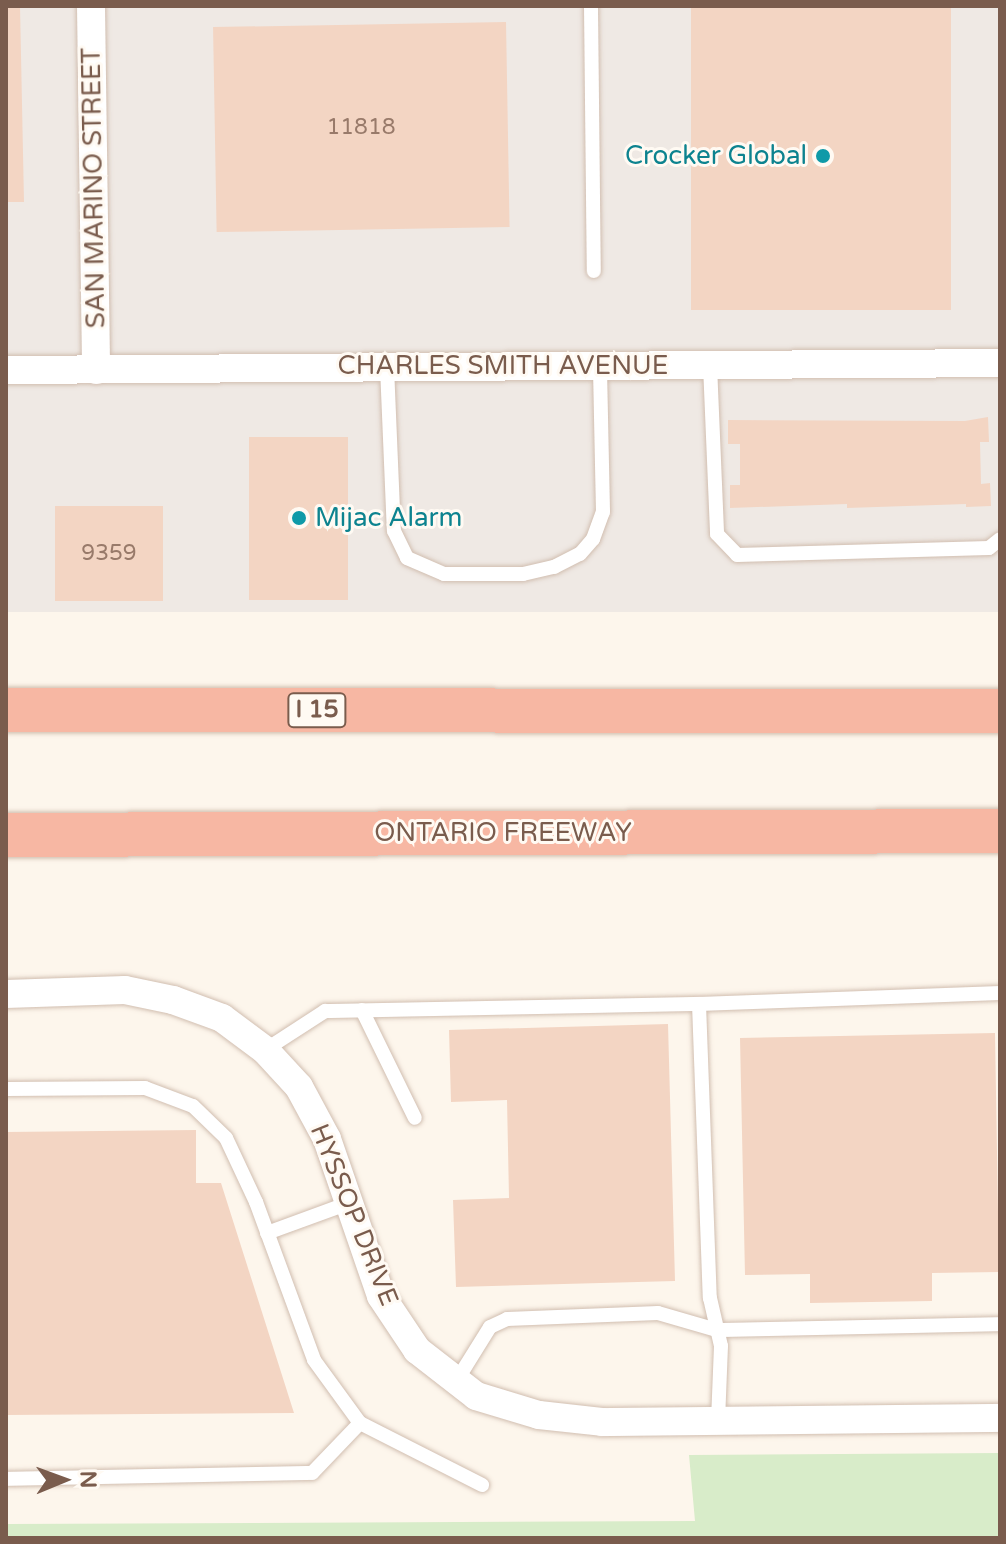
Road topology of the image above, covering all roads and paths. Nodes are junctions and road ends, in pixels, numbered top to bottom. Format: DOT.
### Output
graph roads {
  1 [pos="91,6"];
  2 [pos="591,6"];
  3 [pos="594,271"];
  4 [pos="1000,363"];
  5 [pos="710,365"];
  6 [pos="600,366"];
  7 [pos="387,367"];
  8 [pos="6,370"];
  9 [pos="96,370"];
  10 [pos="1000,539"];
  11 [pos="6,710"];
  12 [pos="1000,711"];
  13 [pos="1000,831"];
  14 [pos="6,835"];
  15 [pos="1000,993"];
  16 [pos="6,994"];
  17 [pos="699,1004"];
  18 [pos="362,1010"];
  19 [pos="265,1050"];
  20 [pos="6,1089"];
  21 [pos="415,1118"];
  22 [pos="349,1203"];
  23 [pos="267,1233"];
  24 [pos="1000,1324"];
  25 [pos="717,1330"];
  26 [pos="457,1380"];
  27 [pos="1000,1418"];
  28 [pos="718,1420"];
  29 [pos="360,1423"];
  30 [pos="6,1479"];
  31 [pos="482,1485"];
  1 -- 9 [label="street, SAN MARINO STREET"];
  2 -- 3 [label="lane"];
  4 -- 5 [label="street, CHARLES SMITH AVENUE"];
  5 -- 6 [label="street, CHARLES SMITH AVENUE"];
  5 -- 10 [label="lane"];
  6 -- 7 [label="street, CHARLES SMITH AVENUE"];
  6 -- 7 [label="lane"];
  7 -- 9 [label="street, CHARLES SMITH AVENUE"];
  8 -- 9 [label="street, CHARLES SMITH AVENUE"];
  11 -- 12 [label="highway, I 15"];
  13 -- 14 [label="highway, ONTARIO FREEWAY"];
  15 -- 17 [label="lane"];
  16 -- 19 [label="street, HYSSOP DRIVE"];
  17 -- 18 [label="lane"];
  17 -- 25 [label="lane"];
  18 -- 19 [label="lane"];
  18 -- 21 [label="lane"];
  19 -- 22 [label="street, HYSSOP DRIVE"];
  20 -- 23 [label="lane"];
  22 -- 23 [label="lane"];
  22 -- 26 [label="street, HYSSOP DRIVE"];
  23 -- 29 [label="lane"];
  24 -- 25 [label="lane"];
  25 -- 26 [label="lane"];
  25 -- 28 [label="lane"];
  26 -- 28 [label="street, HYSSOP DRIVE"];
  27 -- 28 [label="street, HYSSOP DRIVE"];
  29 -- 30 [label="lane"];
  29 -- 31 [label="lane"];
}
